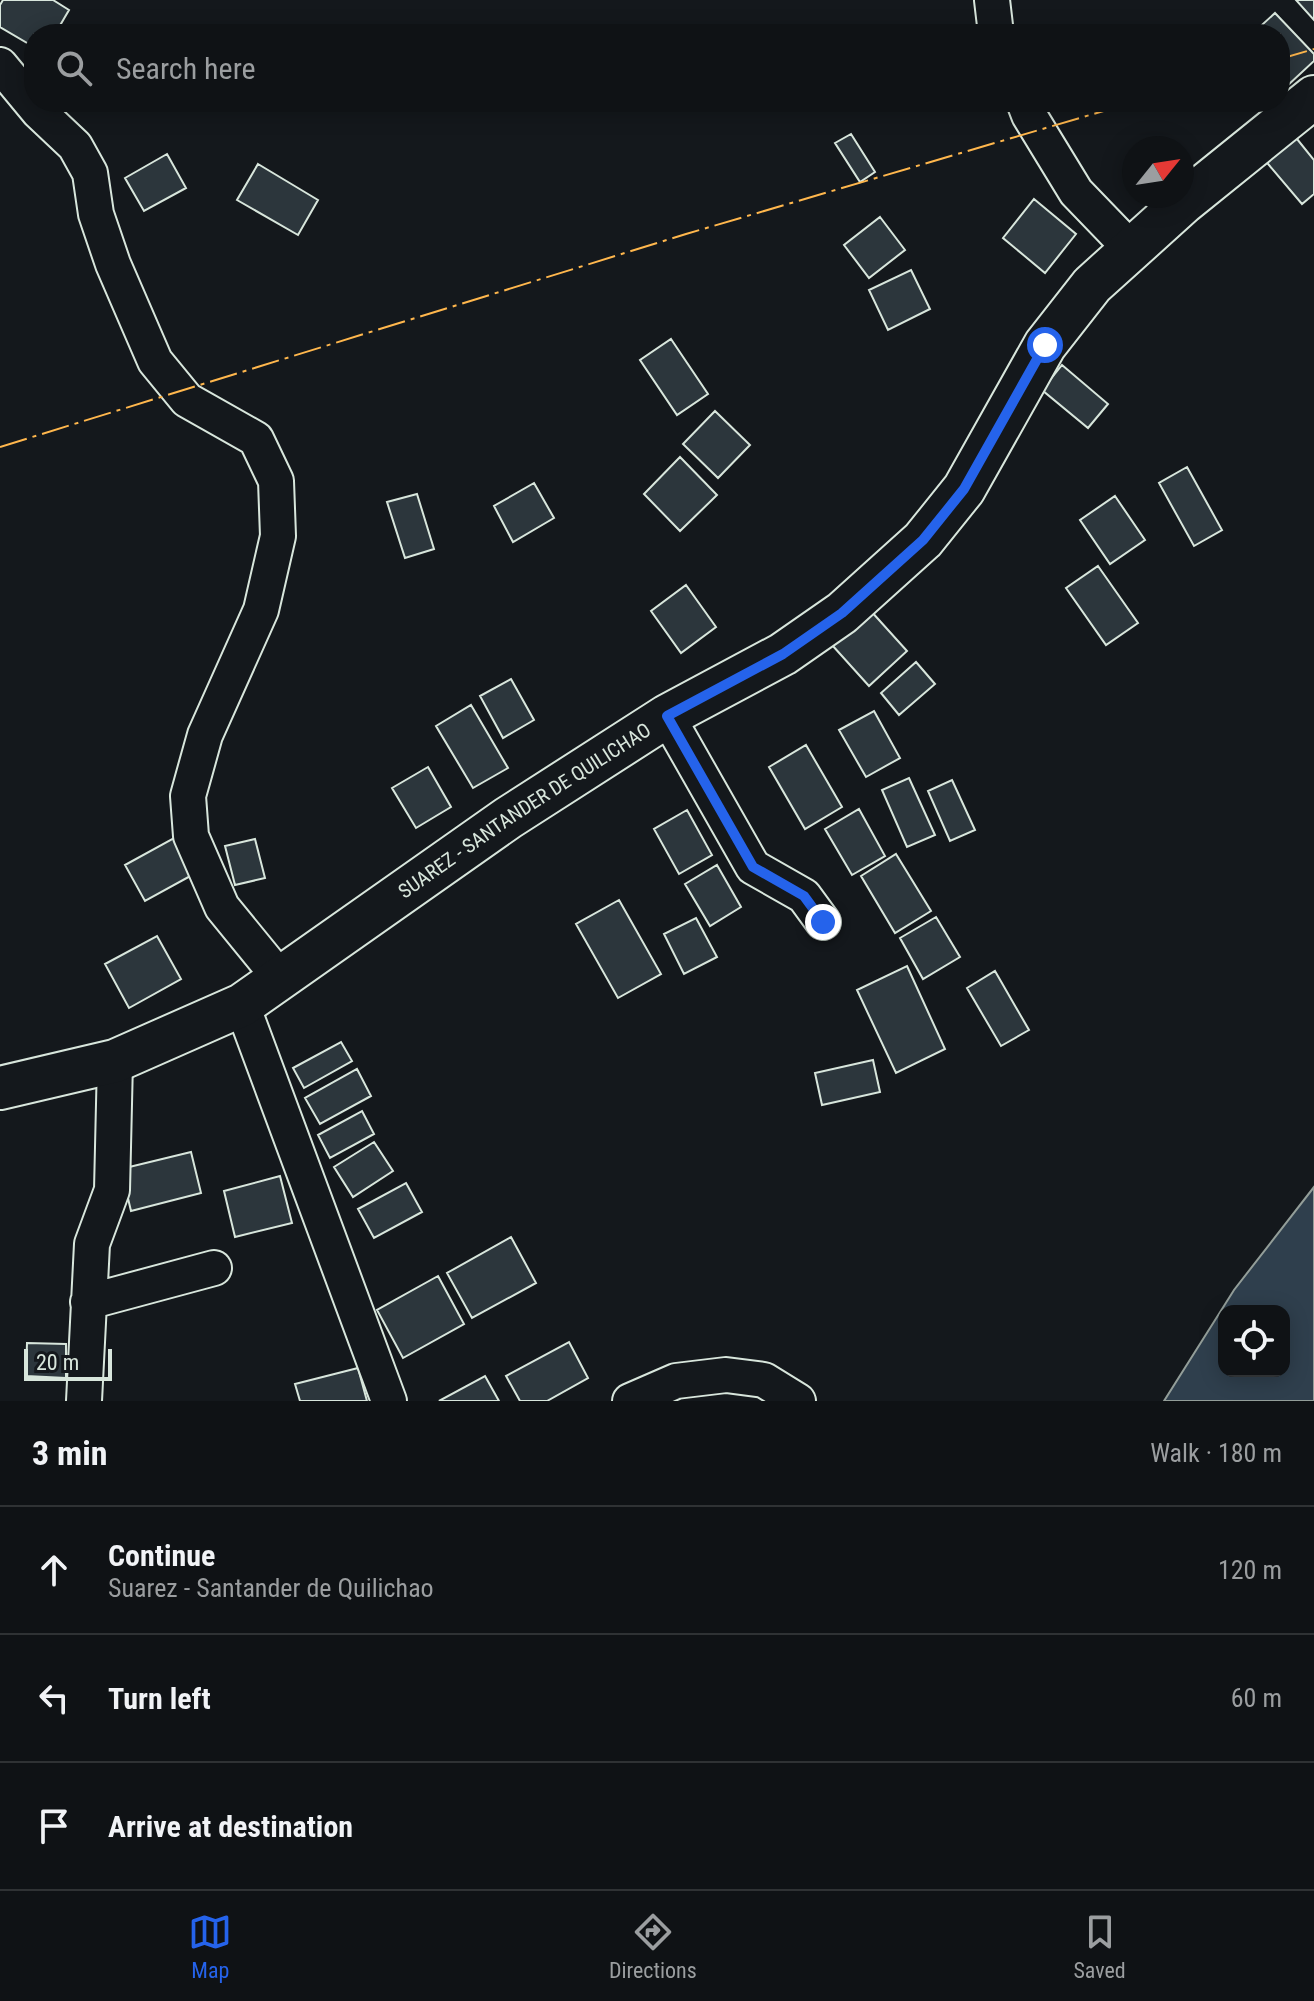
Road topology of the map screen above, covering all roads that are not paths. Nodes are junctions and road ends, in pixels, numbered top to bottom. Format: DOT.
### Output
graph roads {
  1 [pos="992,0"];
  2 [pos="995,24"];
  3 [pos="0,65"];
  4 [pos="24,94"];
  5 [pos="1314,97"];
  6 [pos="39,112"];
  7 [pos="1028,112"];
  8 [pos="1131,249"];
  9 [pos="667,716"];
  10 [pos="823,922"];
  11 [pos="280,978"];
  12 [pos="242,1005"];
  13 [pos="115,1061"];
  14 [pos="0,1088"];
  15 [pos="214,1268"];
  16 [pos="88,1302"];
  17 [pos="84,1401"];
  18 [pos="389,1401"];
  19 [pos="630,1401"];
  20 [pos="798,1401"];
  1 -- 2 [label="street"];
  3 -- 4 [label="street"];
  5 -- 8 [label="main road, SUAREZ - SANTANDER DE QUILICHAO"];
  6 -- 11 [label="street"];
  7 -- 8 [label="street"];
  8 -- 9 [label="main road, SUAREZ - SANTANDER DE QUILICHAO"];
  9 -- 10 [label="street"];
  9 -- 11 [label="main road, SUAREZ - SANTANDER DE QUILICHAO"];
  11 -- 12 [label="main road, SUAREZ - SANTANDER DE QUILICHAO"];
  12 -- 13 [label="main road, SUAREZ - SANTANDER DE QUILICHAO"];
  12 -- 18 [label="street"];
  13 -- 14 [label="main road, SUAREZ - SANTANDER DE QUILICHAO"];
  13 -- 16 [label="street"];
  15 -- 16 [label="street"];
  16 -- 17 [label="street"];
  19 -- 20 [label="street"];
}
